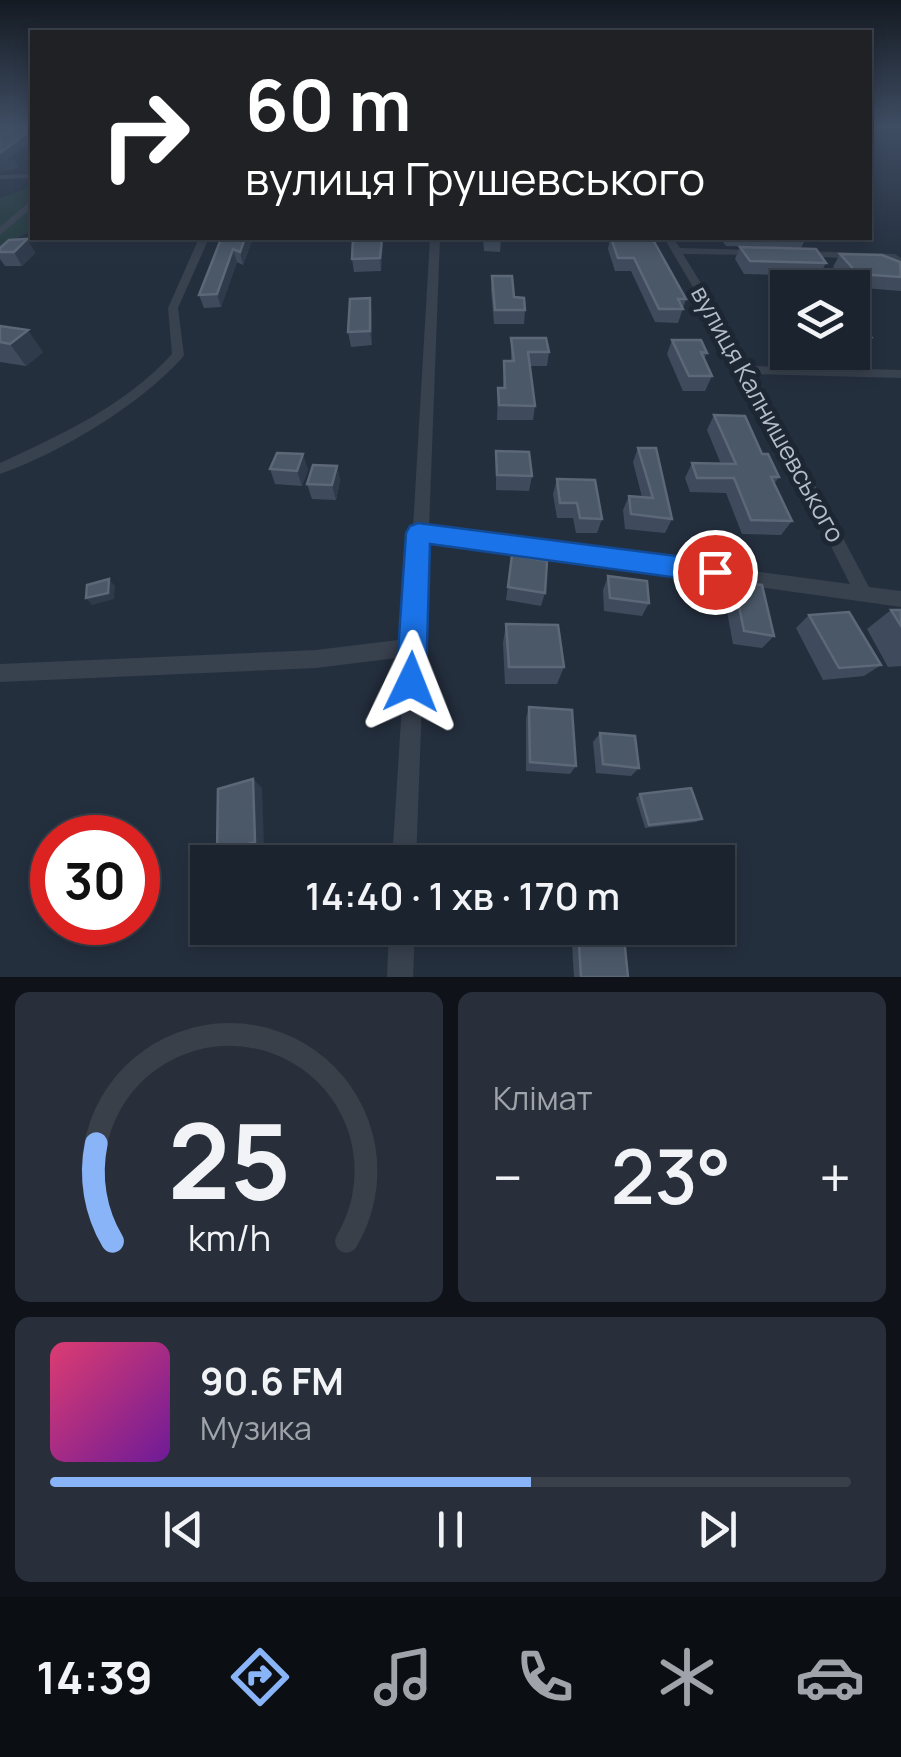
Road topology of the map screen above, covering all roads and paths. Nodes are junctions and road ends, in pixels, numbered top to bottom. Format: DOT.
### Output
graph roads {
  1 [pos="30,176"];
  2 [pos="0,177"];
  3 [pos="30,206"];
  4 [pos="0,232"];
  5 [pos="203,240"];
  6 [pos="435,240"];
  7 [pos="671,240"];
  8 [pos="678,252"];
  9 [pos="768,254"];
  10 [pos="786,254"];
  11 [pos="901,264"];
  12 [pos="748,370"];
  13 [pos="901,374"];
  14 [pos="0,470"];
  15 [pos="418,533"];
  16 [pos="864,592"];
  17 [pos="901,599"];
  18 [pos="412,646"];
  19 [pos="0,673"];
  20 [pos="405,845"];
  21 [pos="401,945"];
  22 [pos="400,977"];
  1 -- 2 [label="street"];
  3 -- 4 [label="street"];
  5 -- 14 [label="street"];
  6 -- 15 [label="street"];
  7 -- 8 [label="street, вулиця Калнишевського"];
  8 -- 9 [label="street"];
  8 -- 12 [label="street, вулиця Калнишевського"];
  10 -- 11 [label="street"];
  12 -- 13 [label="street"];
  12 -- 16 [label="street, вулиця Калнишевського"];
  15 -- 16 [label="street"];
  15 -- 18 [label="street"];
  16 -- 17 [label="street"];
  18 -- 19 [label="street"];
  18 -- 20 [label="street"];
  21 -- 22 [label="street"];
}
